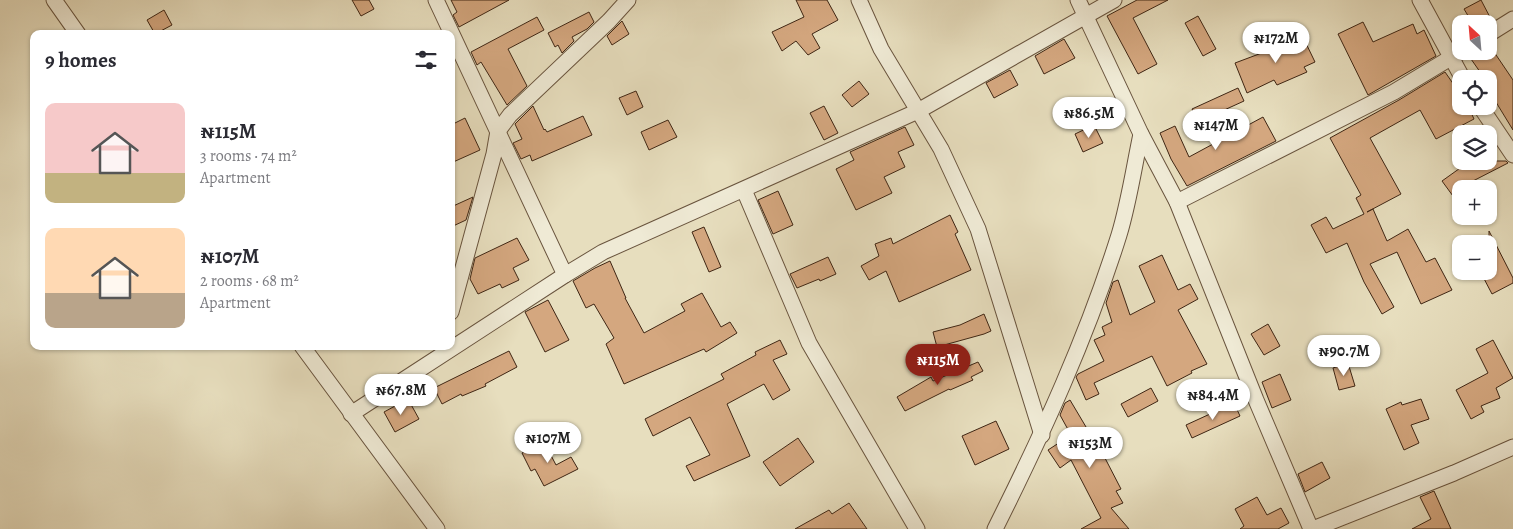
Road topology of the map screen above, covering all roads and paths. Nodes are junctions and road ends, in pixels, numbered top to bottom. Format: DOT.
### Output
graph roads {
  1 [pos="54,0"];
  2 [pos="436,0"];
  3 [pos="628,0"];
  4 [pos="859,0"];
  5 [pos="1078,0"];
  6 [pos="1114,0"];
  7 [pos="1420,0"];
  8 [pos="1085,16"];
  9 [pos="1513,19"];
  10 [pos="1498,28"];
  11 [pos="75,30"];
  12 [pos="450,30"];
  13 [pos="455,40"];
  14 [pos="1452,49"];
  15 [pos="1452,57"];
  16 [pos="918,111"];
  17 [pos="1486,115"];
  18 [pos="498,131"];
  19 [pos="1141,134"];
  20 [pos="1513,155"];
  21 [pos="744,190"];
  22 [pos="1177,202"];
  23 [pos="565,275"];
  24 [pos="455,297"];
  25 [pos="455,342"];
  26 [pos="305,350"];
  27 [pos="440,351"];
  28 [pos="351,414"];
  29 [pos="1042,435"];
  30 [pos="1513,447"];
  31 [pos="437,529"];
  32 [pos="917,529"];
  33 [pos="995,529"];
  34 [pos="1312,529"];
  1 -- 11 [label="street"];
  2 -- 12 [label="street"];
  3 -- 18 [label="street"];
  4 -- 16 [label="street"];
  5 -- 8 [label="street"];
  6 -- 8 [label="street"];
  7 -- 14 [label="street"];
  8 -- 16 [label="street"];
  8 -- 19 [label="street"];
  9 -- 10 [label="street"];
  13 -- 18 [label="street"];
  15 -- 22 [label="street"];
  16 -- 21 [label="street"];
  16 -- 29 [label="street"];
  17 -- 20 [label="street"];
  18 -- 23 [label="street"];
  18 -- 24 [label="street"];
  19 -- 22 [label="street"];
  19 -- 29 [label="street"];
  21 -- 23 [label="street"];
  21 -- 32 [label="street"];
  22 -- 34 [label="street"];
  23 -- 25 [label="street"];
  26 -- 28 [label="street"];
  27 -- 28 [label="street"];
  28 -- 31 [label="street"];
  29 -- 33 [label="street"];
  30 -- 34 [label="street"];
}
